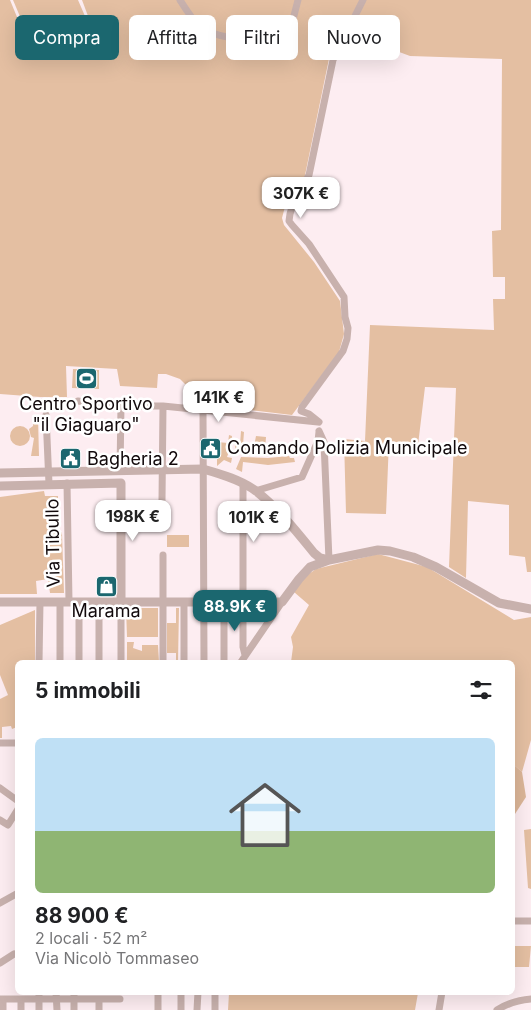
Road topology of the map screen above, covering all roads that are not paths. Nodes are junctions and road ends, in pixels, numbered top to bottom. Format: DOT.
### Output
graph roads {
  1 [pos="180,0"];
  2 [pos="298,0"];
  3 [pos="364,0"];
  4 [pos="78,401"];
  5 [pos="121,405"];
  6 [pos="163,406"];
  7 [pos="203,411"];
  8 [pos="46,415"];
  9 [pos="318,422"];
  10 [pos="319,430"];
  11 [pos="203,469"];
  12 [pos="163,470"];
  13 [pos="122,471"];
  14 [pos="49,472"];
  15 [pos="0,473"];
  16 [pos="67,483"];
  17 [pos="105,483"];
  18 [pos="121,483"];
  19 [pos="49,484"];
  20 [pos="243,484"];
  21 [pos="0,486"];
  22 [pos="255,491"];
  23 [pos="162,500"];
  24 [pos="314,553"];
  25 [pos="163,555"];
  26 [pos="329,560"];
  27 [pos="310,567"];
  28 [pos="0,602"];
  29 [pos="40,602"];
  30 [pos="64,602"];
  31 [pos="79,602"];
  32 [pos="99,602"];
  33 [pos="121,602"];
  34 [pos="163,602"];
  35 [pos="184,602"];
  36 [pos="204,602"];
  37 [pos="224,602"];
  38 [pos="243,602"];
  39 [pos="282,602"];
  40 [pos="531,610"];
  41 [pos="39,660"];
  42 [pos="60,660"];
  43 [pos="79,660"];
  44 [pos="99,660"];
  45 [pos="121,660"];
  46 [pos="163,660"];
  47 [pos="184,660"];
  48 [pos="204,660"];
  49 [pos="224,660"];
  50 [pos="243,660"];
  51 [pos="0,743"];
  52 [pos="15,743"];
  53 [pos="0,788"];
  54 [pos="15,799"];
  55 [pos="15,814"];
  56 [pos="0,820"];
  57 [pos="15,894"];
  58 [pos="0,902"];
  59 [pos="0,908"];
  60 [pos="515,921"];
  61 [pos="531,921"];
  62 [pos="14,954"];
  63 [pos="0,962"];
  64 [pos="158,995"];
  65 [pos="181,995"];
  66 [pos="198,995"];
  67 [pos="215,995"];
  68 [pos="442,995"];
  69 [pos="39,996"];
  70 [pos="56,996"];
  71 [pos="74,996"];
  72 [pos="22,997"];
  73 [pos="2,999"];
  74 [pos="99,999"];
  75 [pos="120,999"];
  76 [pos="531,999"];
  77 [pos="3,1010"];
  78 [pos="21,1010"];
  79 [pos="39,1010"];
  80 [pos="57,1010"];
  81 [pos="74,1010"];
  82 [pos="99,1010"];
  83 [pos="158,1010"];
  84 [pos="181,1010"];
  85 [pos="198,1010"];
  86 [pos="215,1010"];
  87 [pos="439,1010"];
  88 [pos="498,1010"];
  1 -- 2 [label="street"];
  3 -- 9 [label="street"];
  4 -- 5 [label="street"];
  5 -- 6 [label="street"];
  5 -- 13 [label="street"];
  6 -- 7 [label="street"];
  6 -- 12 [label="street"];
  7 -- 9 [label="street"];
  7 -- 11 [label="street"];
  8 -- 14 [label="street"];
  9 -- 10 [label="street"];
  10 -- 22 [label="street"];
  10 -- 26 [label="street"];
  11 -- 12 [label="street"];
  11 -- 20 [label="street"];
  11 -- 36 [label="street"];
  12 -- 13 [label="street"];
  12 -- 23 [label="street"];
  13 -- 14 [label="street"];
  13 -- 17 [label="street"];
  13 -- 18 [label="street"];
  14 -- 15 [label="street"];
  14 -- 19 [label="street"];
  16 -- 17 [label="street"];
  16 -- 19 [label="street"];
  16 -- 30 [label="street, Via Tibullo"];
  17 -- 18 [label="street"];
  18 -- 33 [label="street"];
  19 -- 21 [label="street"];
  20 -- 22 [label="street"];
  20 -- 38 [label="street"];
  22 -- 24 [label="street"];
  24 -- 26 [label="street"];
  24 -- 27 [label="street"];
  25 -- 34 [label="street"];
  26 -- 27 [label="street"];
  26 -- 40 [label="street"];
  27 -- 39 [label="street"];
  28 -- 29 [label="street"];
  29 -- 30 [label="street"];
  29 -- 41 [label="street"];
  30 -- 31 [label="street"];
  30 -- 42 [label="street, Via Tibullo"];
  31 -- 32 [label="street"];
  31 -- 43 [label="street"];
  32 -- 33 [label="street"];
  32 -- 44 [label="street"];
  33 -- 34 [label="street"];
  33 -- 45 [label="street"];
  34 -- 35 [label="street"];
  34 -- 46 [label="street"];
  35 -- 36 [label="street"];
  35 -- 47 [label="street"];
  36 -- 37 [label="street"];
  36 -- 48 [label="street"];
  37 -- 38 [label="street"];
  37 -- 49 [label="street"];
  38 -- 39 [label="street"];
  38 -- 50 [label="street"];
  39 -- 50 [label="street"];
  51 -- 52 [label="street"];
  53 -- 54 [label="street"];
  55 -- 56 [label="street"];
  57 -- 58 [label="street"];
  58 -- 59 [label="street"];
  60 -- 61 [label="street"];
  62 -- 63 [label="street"];
  64 -- 83 [label="street"];
  65 -- 84 [label="street"];
  66 -- 85 [label="street"];
  67 -- 86 [label="street"];
  68 -- 87 [label="street"];
  69 -- 70 [label="street"];
  69 -- 72 [label="street"];
  69 -- 79 [label="street"];
  70 -- 71 [label="street"];
  70 -- 80 [label="street"];
  71 -- 74 [label="street"];
  71 -- 81 [label="street"];
  72 -- 73 [label="street"];
  72 -- 78 [label="street"];
  73 -- 77 [label="street"];
  74 -- 75 [label="street"];
  74 -- 82 [label="street"];
  76 -- 88 [label="street"];
}
